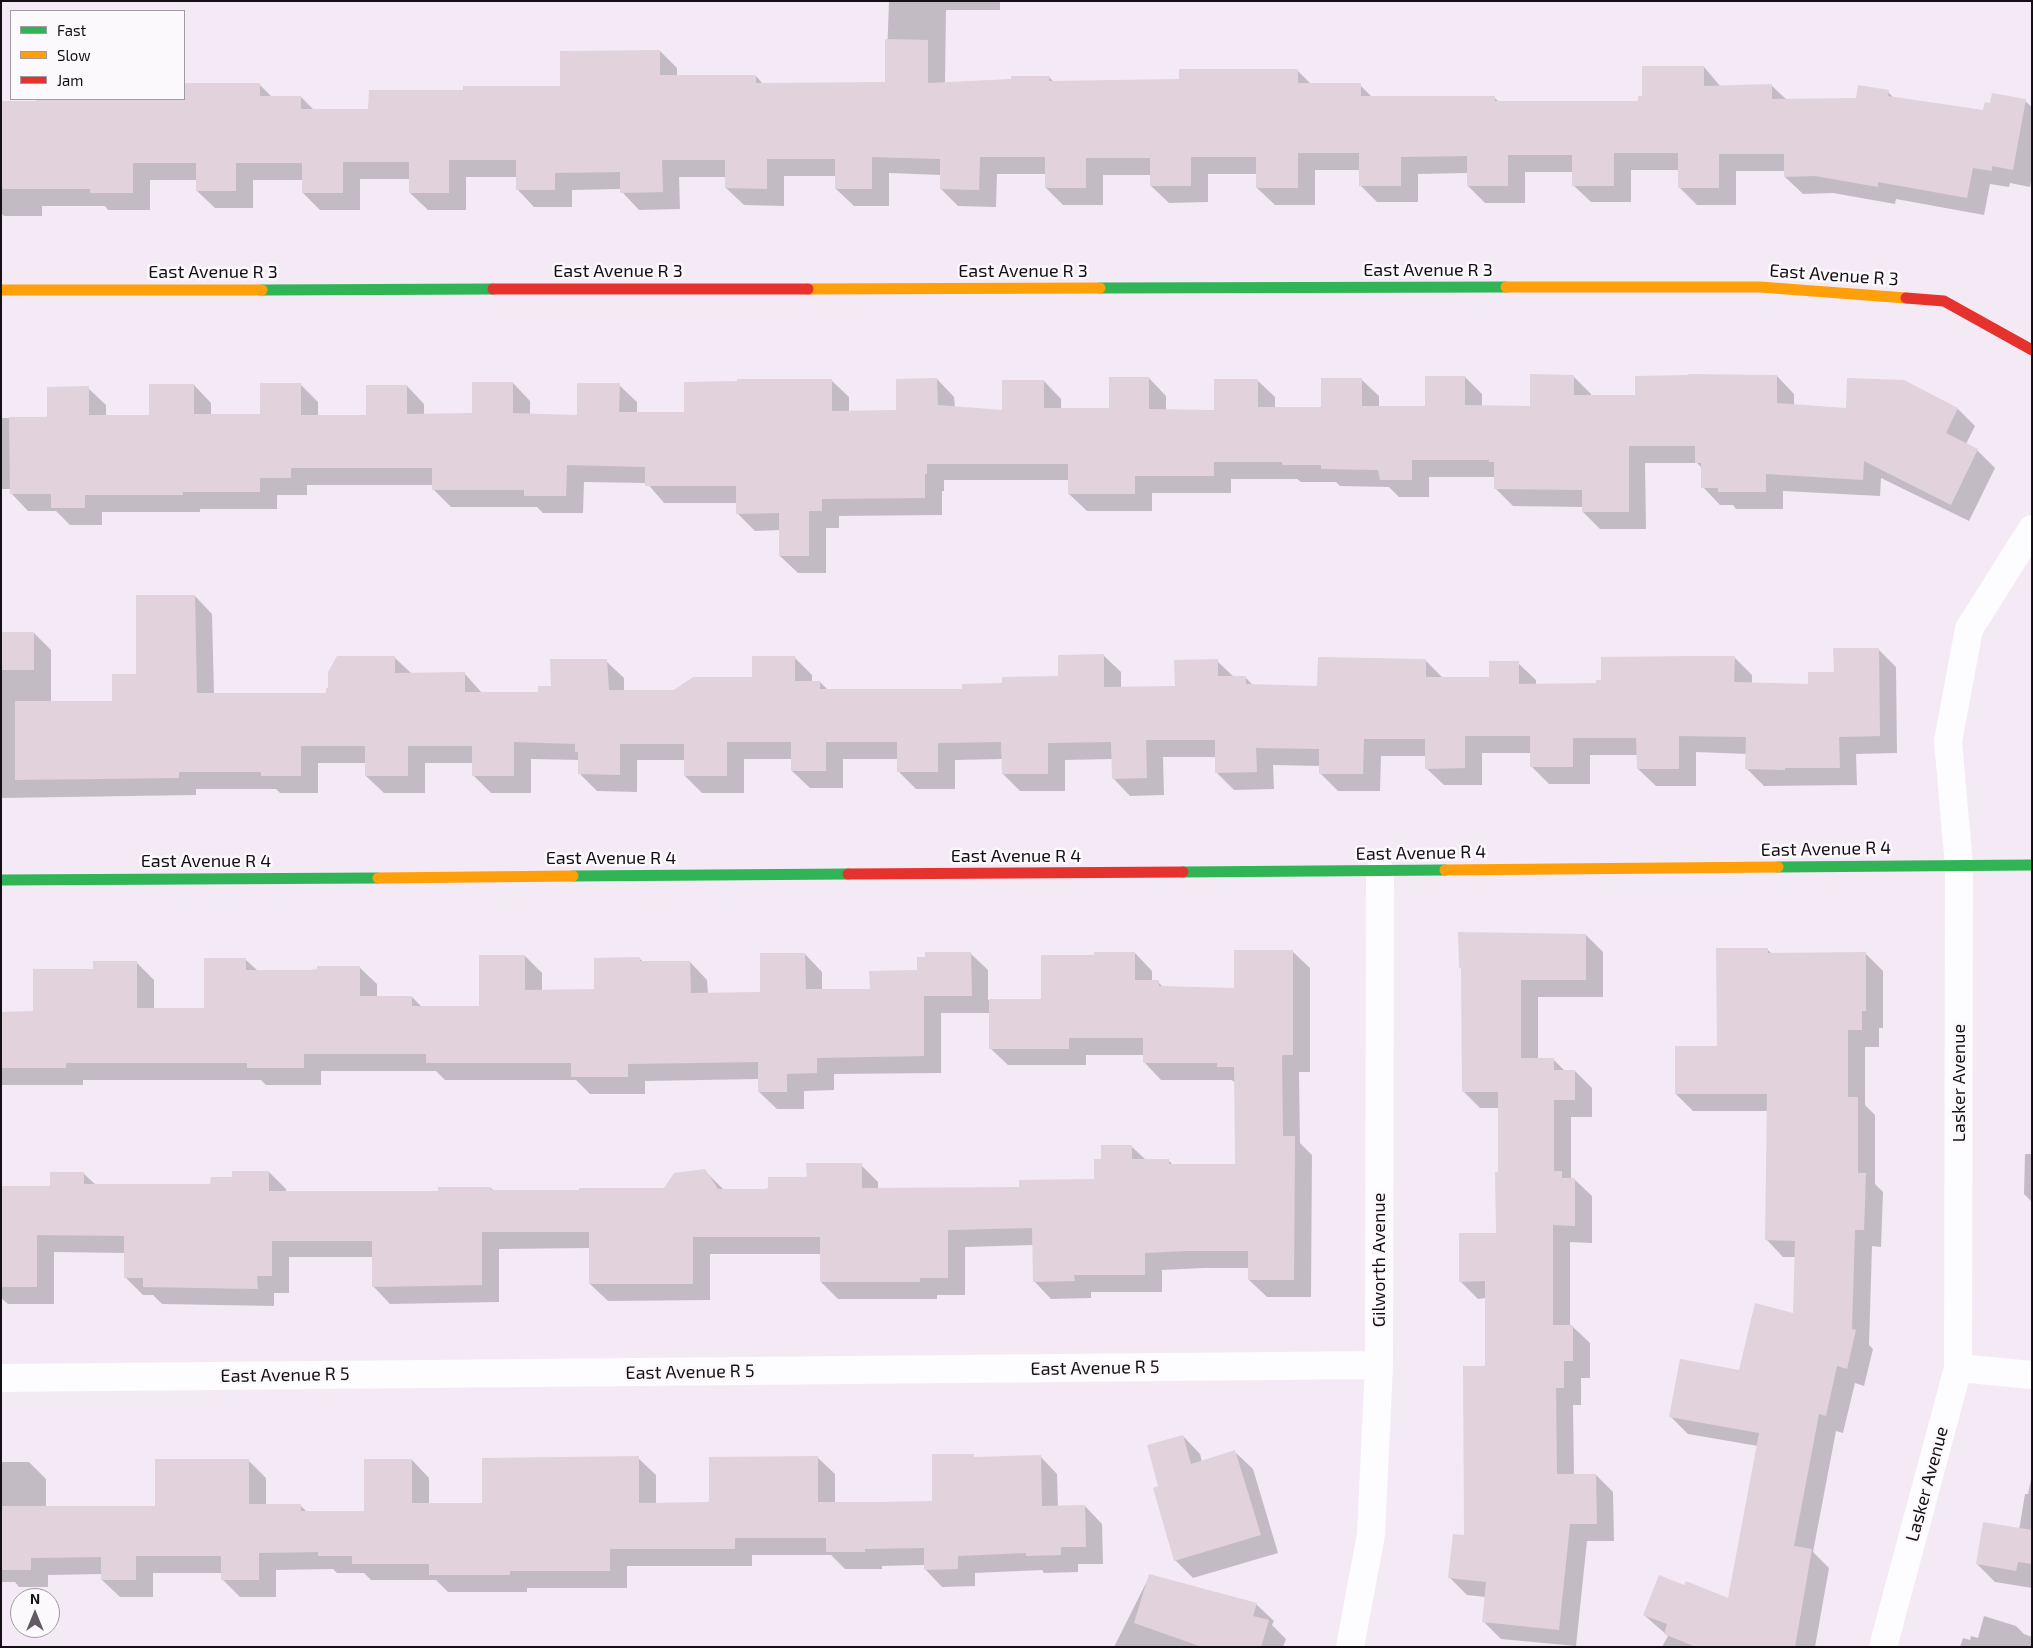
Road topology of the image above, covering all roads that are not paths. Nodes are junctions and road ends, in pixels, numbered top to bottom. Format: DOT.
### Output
graph roads {
  1 [pos="1,290"];
  2 [pos="2032,350"];
  3 [pos="2032,529"];
  4 [pos="2032,865"];
  5 [pos="1960,866"];
  6 [pos="1380,871"];
  7 [pos="1,880"];
  8 [pos="1379,1365"];
  9 [pos="1958,1368"];
  10 [pos="2032,1375"];
  11 [pos="1,1378"];
  12 [pos="1350,1647"];
  13 [pos="1883,1647"];
  1 -- 2 [label="street, East Avenue R 3"];
  3 -- 5 [label="street, Lasker Avenue"];
  4 -- 5 [label="street, East Avenue R 4"];
  5 -- 6 [label="street, East Avenue R 4"];
  5 -- 9 [label="street, Lasker Avenue"];
  6 -- 7 [label="street, East Avenue R 4"];
  6 -- 8 [label="street, Gilworth Avenue"];
  8 -- 11 [label="street, East Avenue R 5"];
  8 -- 12 [label="street, Gilworth Avenue"];
  9 -- 10 [label="street"];
  9 -- 13 [label="street, Lasker Avenue"];
}
